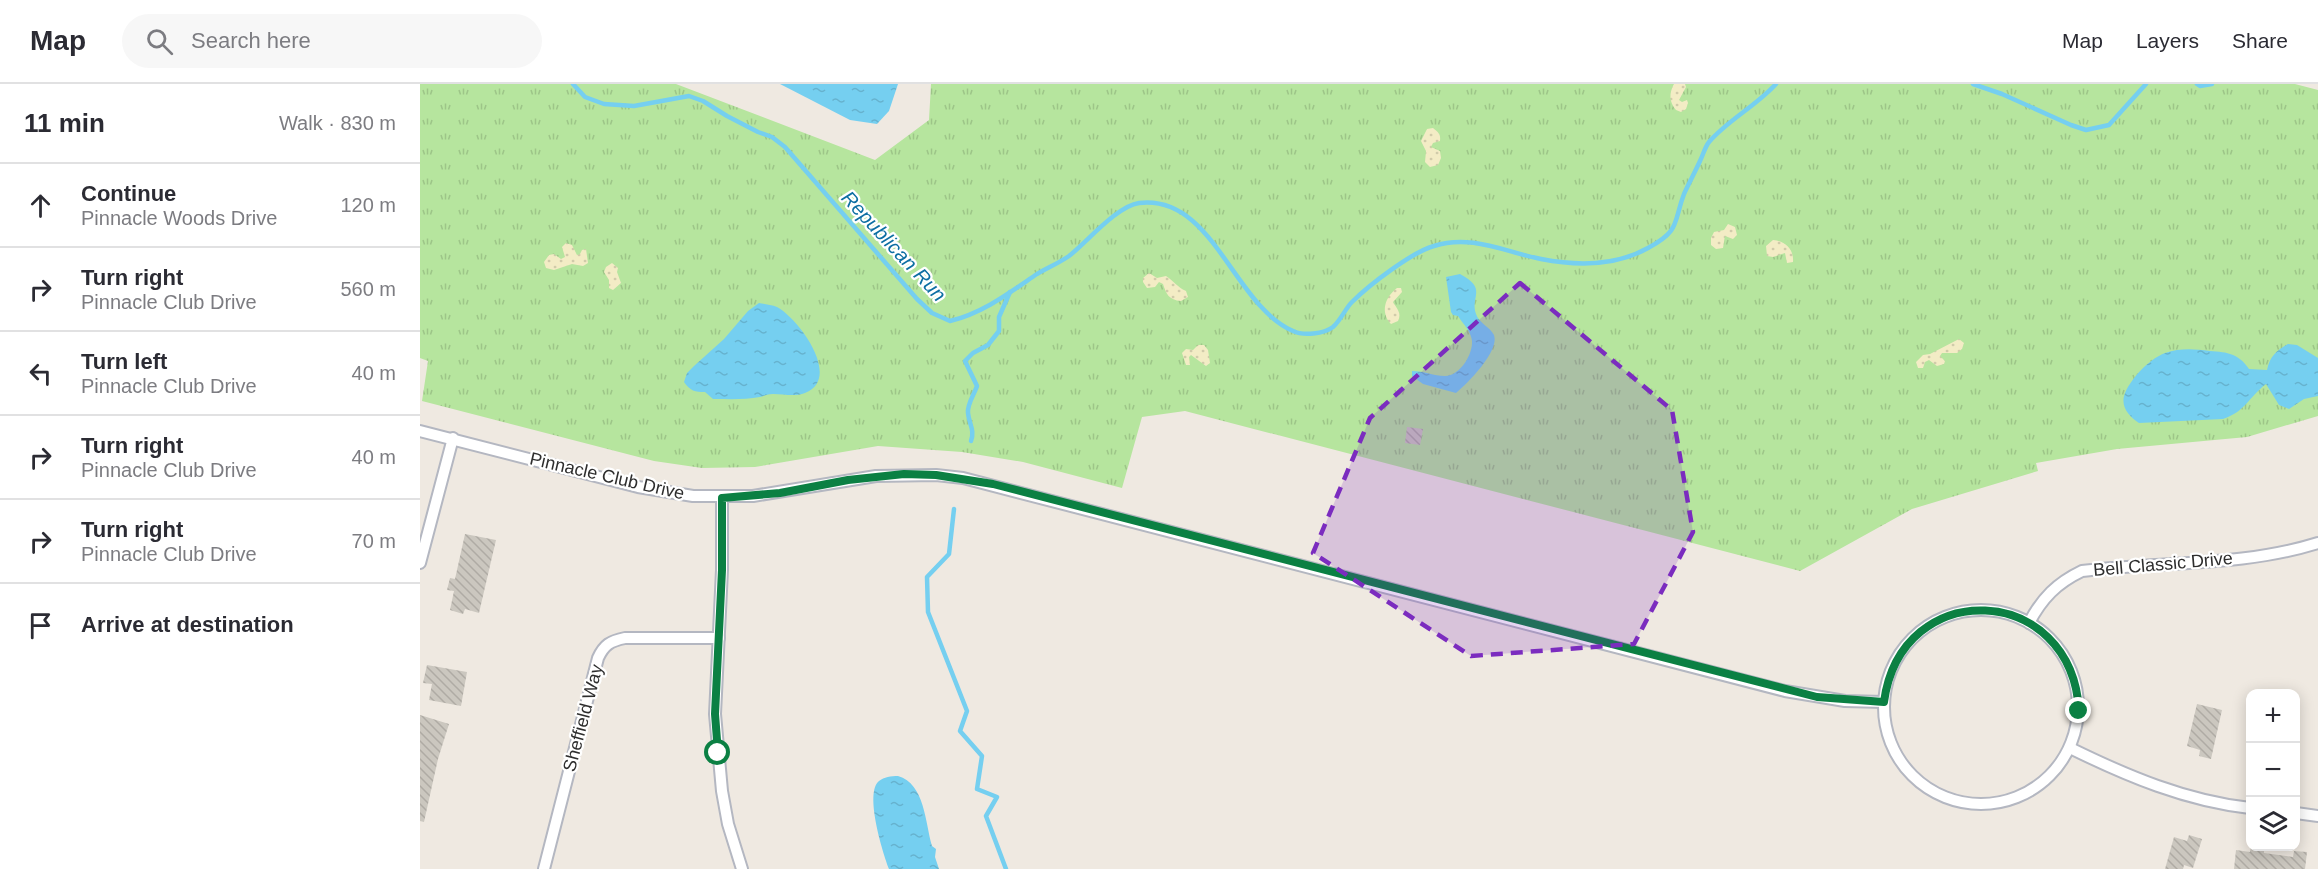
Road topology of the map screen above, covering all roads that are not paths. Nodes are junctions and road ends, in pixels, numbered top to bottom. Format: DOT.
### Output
graph roads {
  1 [pos="420,431"];
  2 [pos="453,438"];
  3 [pos="722,498"];
  4 [pos="2318,543"];
  5 [pos="420,563"];
  6 [pos="2029,623"];
  7 [pos="719,638"];
  8 [pos="1884,702"];
  9 [pos="2070,748"];
  10 [pos="2246,807"];
  11 [pos="2300,814"];
  12 [pos="2318,816"];
  13 [pos="544,869"];
  14 [pos="742,869"];
  1 -- 2 [label="street, Pinnacle Club Drive"];
  2 -- 3 [label="street, Pinnacle Club Drive"];
  2 -- 5 [label="street"];
  3 -- 7 [label="street"];
  3 -- 8 [label="street, Pinnacle Club Drive"];
  4 -- 6 [label="street, Bell Classic Drive"];
  6 -- 8 [label="street"];
  6 -- 9 [label="street"];
  7 -- 13 [label="street, Sheffield Way"];
  7 -- 14 [label="street"];
  8 -- 9 [label="street"];
  9 -- 10 [label="street"];
  11 -- 12 [label="street"];
}
